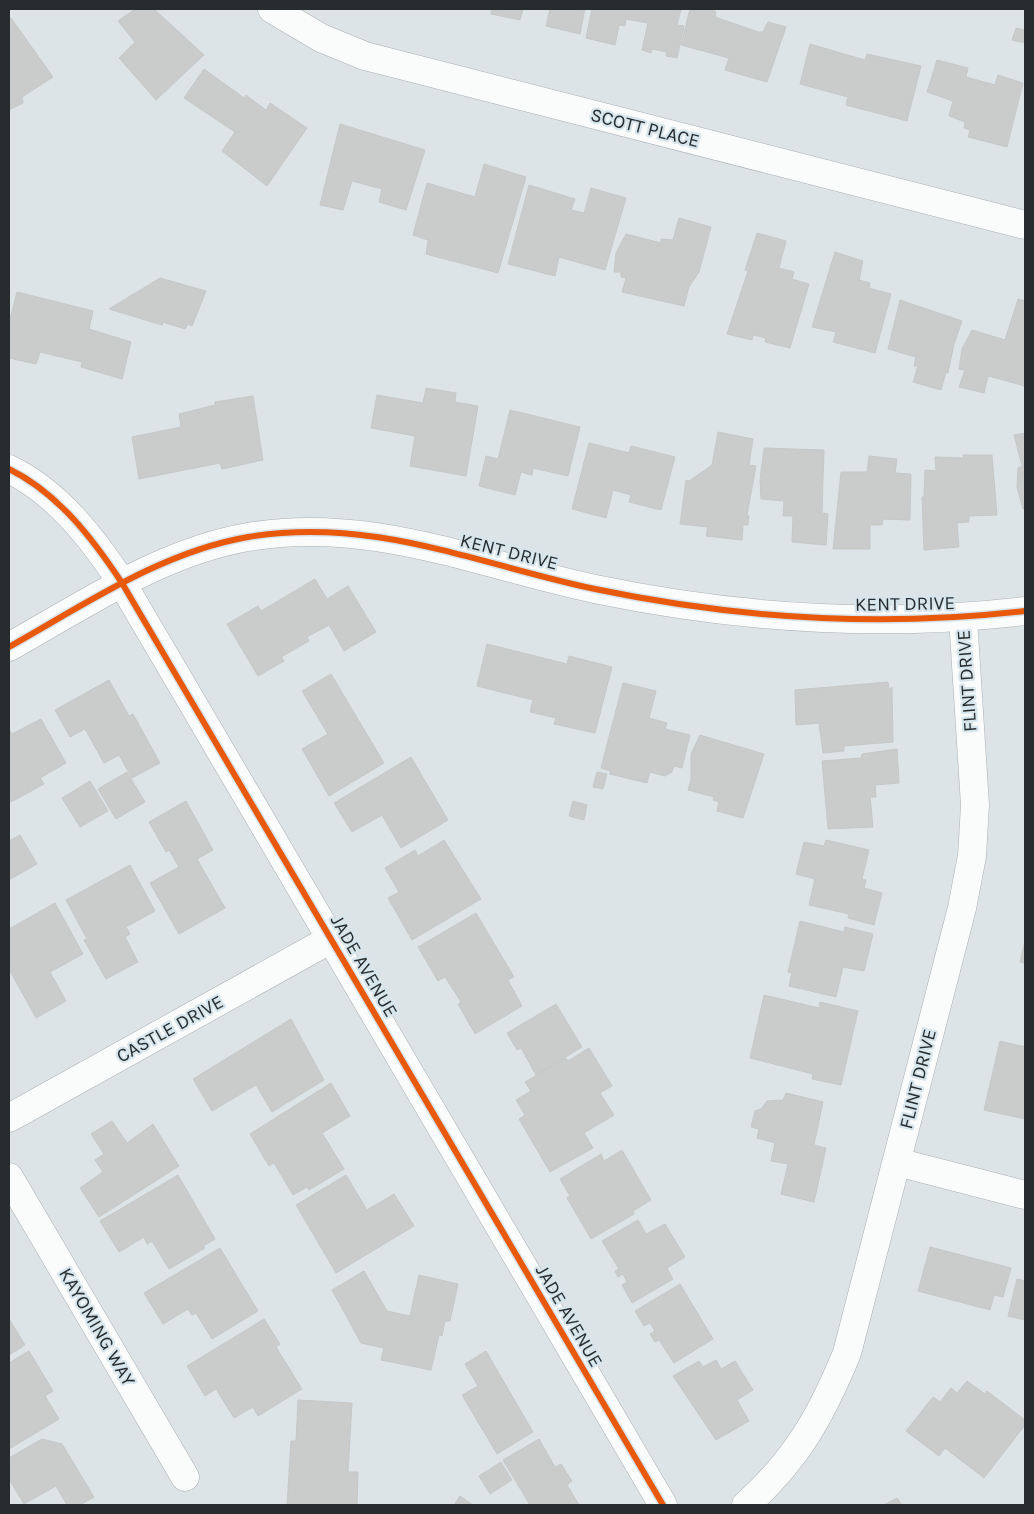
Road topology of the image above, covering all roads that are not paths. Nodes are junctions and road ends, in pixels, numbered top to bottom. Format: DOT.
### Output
graph roads {
  1 [pos="272,9"];
  2 [pos="1025,225"];
  3 [pos="9,468"];
  4 [pos="122,583"];
  5 [pos="1025,611"];
  6 [pos="963,618"];
  7 [pos="9,647"];
  8 [pos="331,939"];
  9 [pos="9,1118"];
  10 [pos="897,1162"];
  11 [pos="9,1177"];
  12 [pos="1025,1195"];
  13 [pos="185,1476"];
  14 [pos="664,1505"];
  15 [pos="746,1505"];
  1 -- 2 [label="street, SCOTT PLACE"];
  3 -- 4 [label="street, JADE AVENUE"];
  4 -- 6 [label="street, KENT DRIVE"];
  4 -- 7 [label="street, KENT DRIVE"];
  4 -- 8 [label="street, JADE AVENUE"];
  5 -- 6 [label="street, KENT DRIVE"];
  6 -- 10 [label="street, FLINT DRIVE"];
  8 -- 9 [label="street, CASTLE DRIVE"];
  8 -- 14 [label="street, JADE AVENUE"];
  10 -- 12 [label="street"];
  10 -- 15 [label="street, FLINT DRIVE"];
  11 -- 13 [label="street, KAYOMING WAY"];
}
